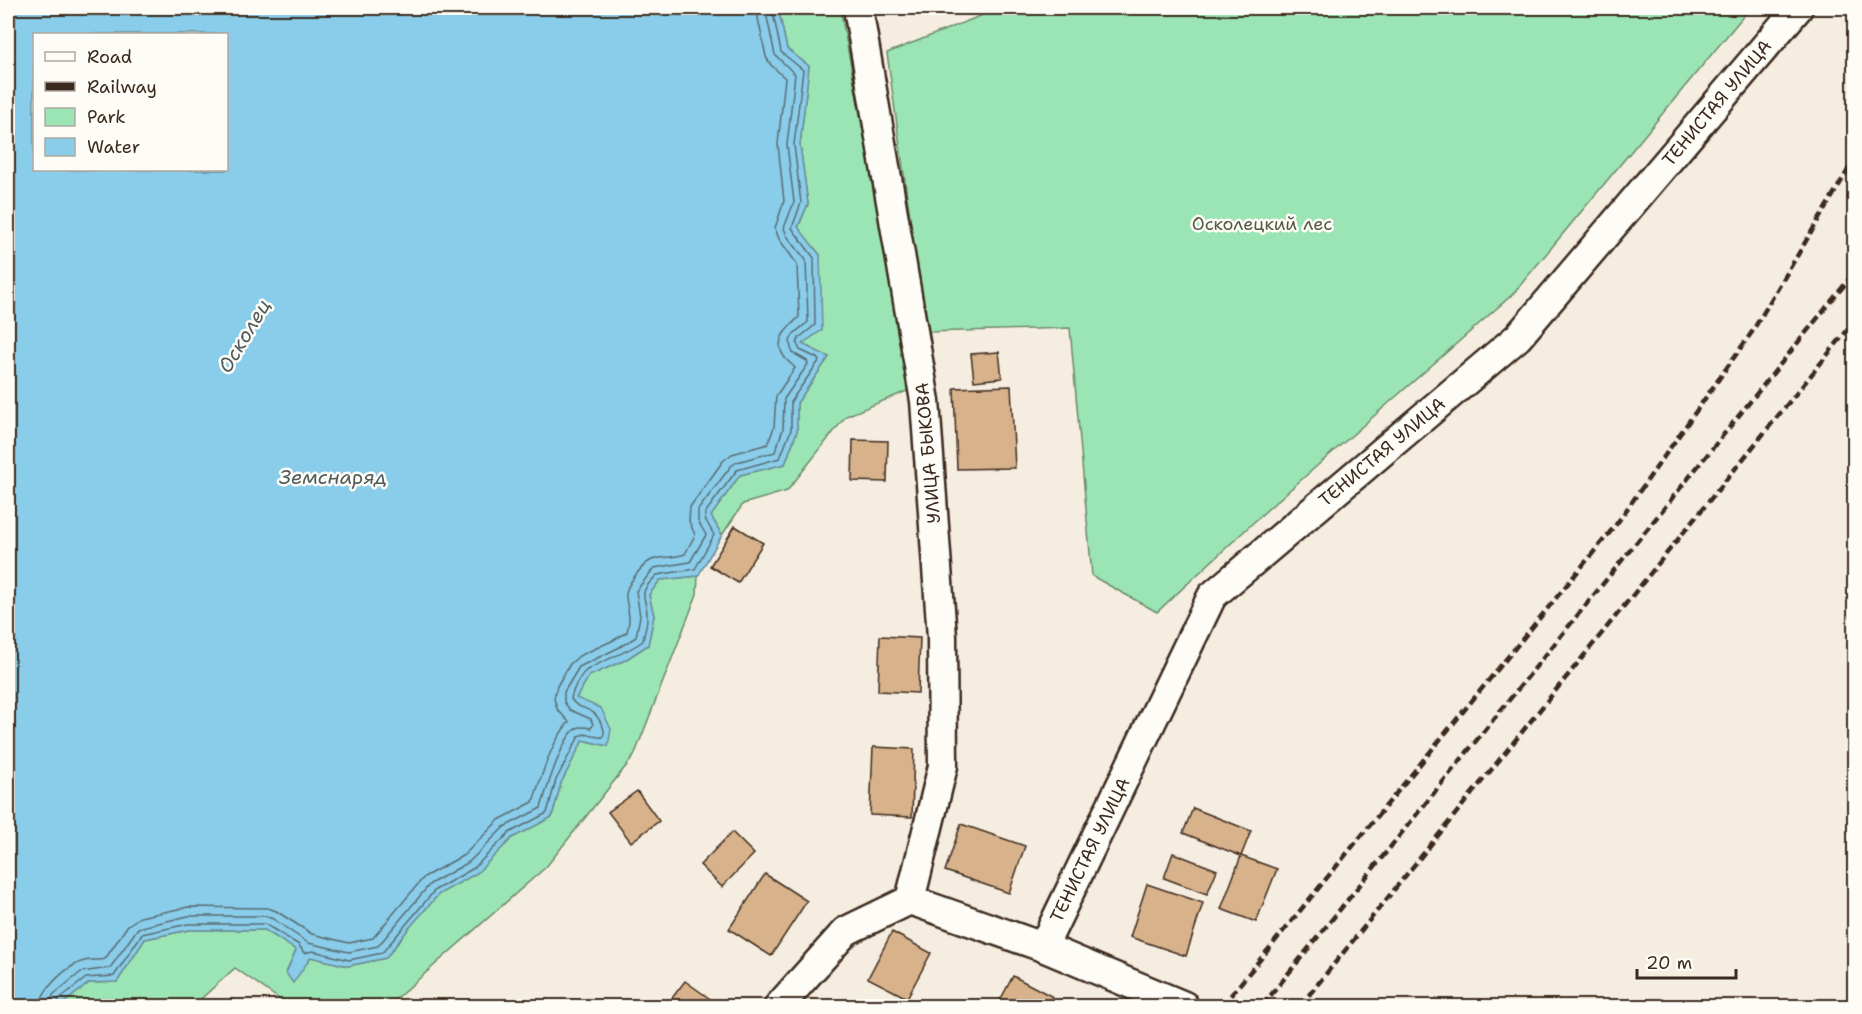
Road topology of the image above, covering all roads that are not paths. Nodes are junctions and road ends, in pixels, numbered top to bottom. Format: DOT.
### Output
graph roads {
  1 [pos="858,8"];
  2 [pos="1798,8"];
  3 [pos="910,900"];
  4 [pos="1043,947"];
  5 [pos="779,1006"];
  6 [pos="1184,1006"];
  1 -- 3 [label="street, УЛИЦА БЫКОВА"];
  2 -- 4 [label="street, ТЕНИСТАЯ УЛИЦА"];
  3 -- 4 [label="street"];
  3 -- 5 [label="street"];
  4 -- 6 [label="street"];
}
